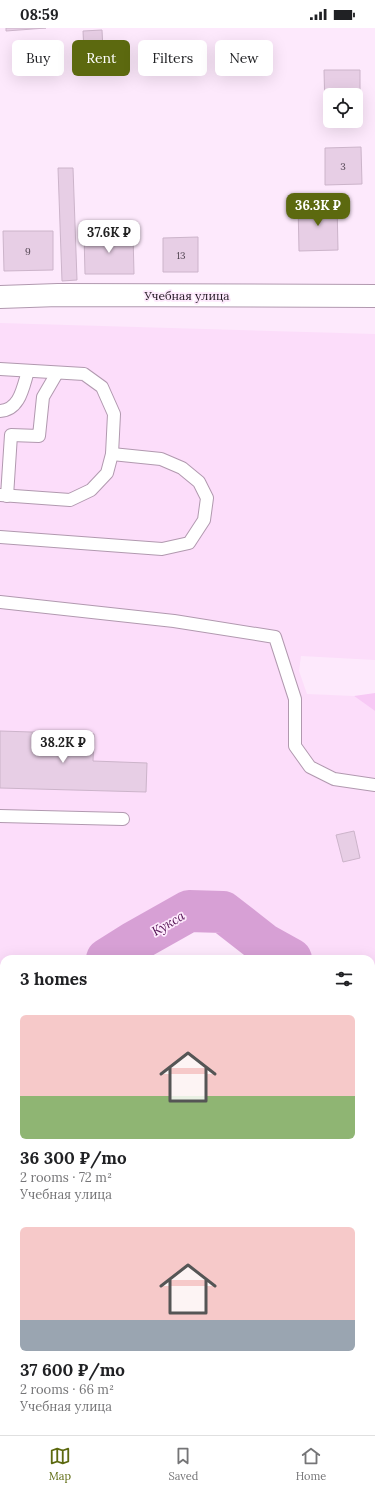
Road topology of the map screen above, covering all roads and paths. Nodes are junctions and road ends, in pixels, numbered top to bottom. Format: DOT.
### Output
graph roads {
  1 [pos="375,296"];
  2 [pos="0,297"];
  3 [pos="0,370"];
  4 [pos="28,371"];
  5 [pos="57,373"];
  6 [pos="0,411"];
  7 [pos="112,454"];
  8 [pos="4,496"];
  9 [pos="0,537"];
  10 [pos="0,602"];
  11 [pos="375,785"];
  12 [pos="0,816"];
  13 [pos="124,819"];
  1 -- 2 [label="street, Учебная улица"];
  3 -- 4 [label="lane"];
  4 -- 5 [label="lane"];
  4 -- 6 [label="lane"];
  5 -- 7 [label="lane"];
  5 -- 8 [label="lane"];
  7 -- 8 [label="lane"];
  7 -- 9 [label="lane"];
  10 -- 11 [label="lane"];
  12 -- 13 [label="lane"];
}
